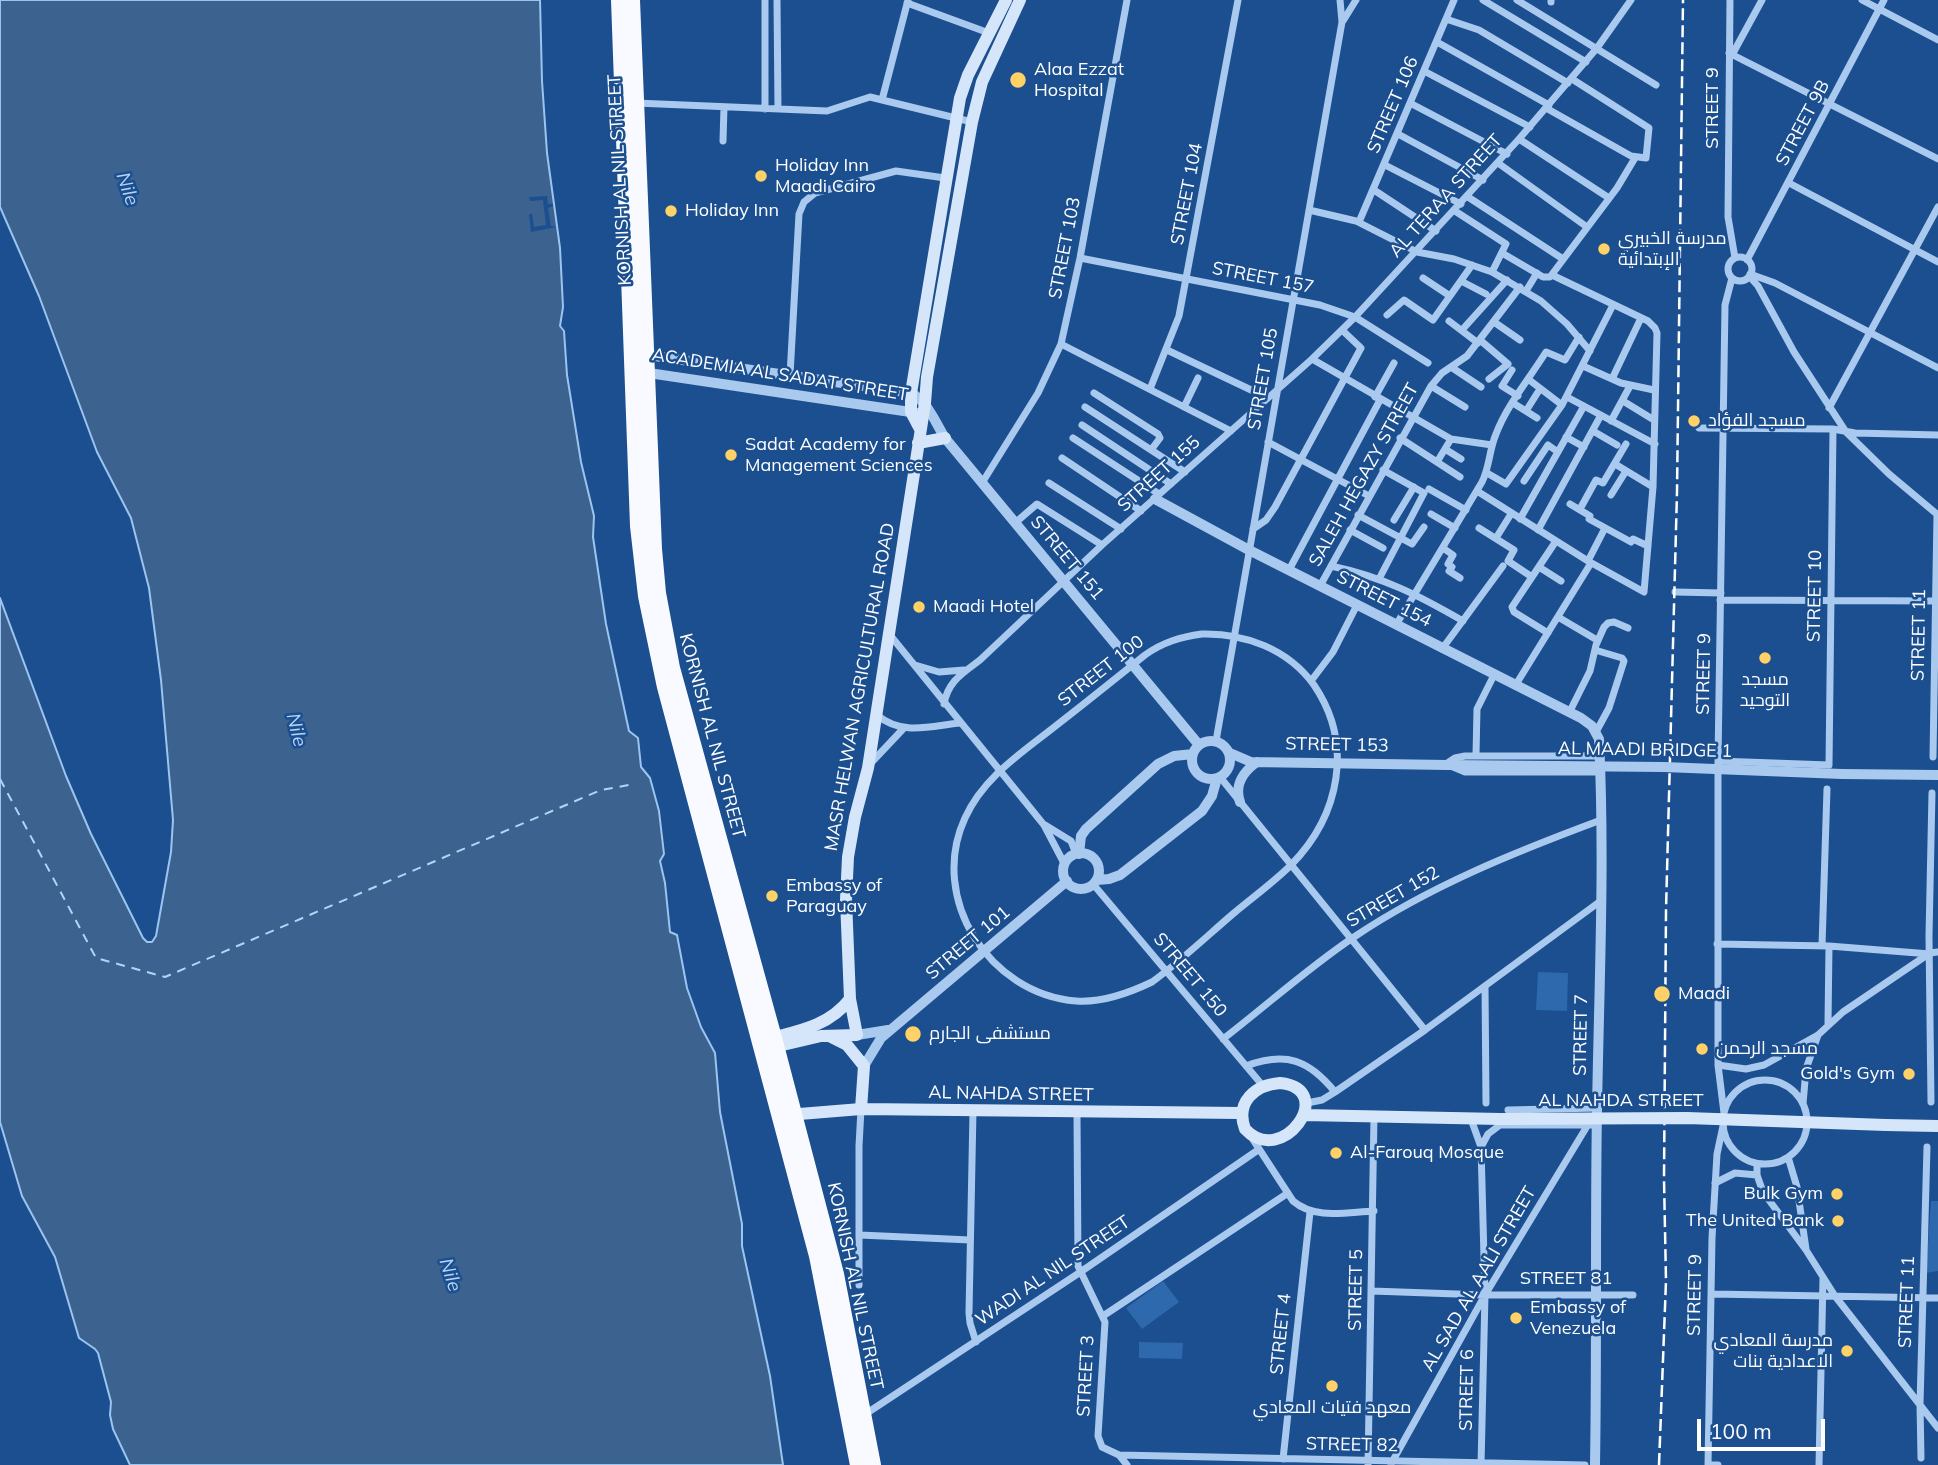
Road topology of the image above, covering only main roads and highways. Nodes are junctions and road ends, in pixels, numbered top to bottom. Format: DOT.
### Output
graph roads {
  1 [pos="619,0"];
  2 [pos="632,0"];
  3 [pos="1006,0"];
  4 [pos="1020,0"];
  5 [pos="640,354"];
  6 [pos="920,410"];
  7 [pos="945,438"];
  8 [pos="918,443"];
  9 [pos="850,999"];
  10 [pos="807,1034"];
  11 [pos="826,1035"];
  12 [pos="768,1044"];
  13 [pos="861,1109"];
  14 [pos="1306,1109"];
  15 [pos="1241,1113"];
  16 [pos="787,1115"];
  17 [pos="1938,1126"];
  18 [pos="858,1465"];
  19 [pos="873,1465"];
  1 -- 5 [label="highway, KORNISH AL NIL STREET"];
  2 -- 5 [label="highway, KORNISH AL NIL STREET"];
  3 -- 6 [label="main road, MASR HELWAN AGRICULTURAL ROAD"];
  4 -- 6 [label="main road, MASR HELWAN AGRICULTURAL ROAD"];
  5 -- 12 [label="highway, KORNISH AL NIL STREET"];
  6 -- 8 [label="main road, MASR HELWAN AGRICULTURAL ROAD"];
  7 -- 8 [label="main road"];
  8 -- 9 [label="main road, MASR HELWAN AGRICULTURAL ROAD"];
  9 -- 10 [label="main road"];
  9 -- 11 [label="main road, MASR HELWAN AGRICULTURAL ROAD"];
  10 -- 11 [label="main road"];
  10 -- 12 [label="main road"];
  11 -- 13 [label="main road"];
  12 -- 16 [label="highway, KORNISH AL NIL STREET"];
  13 -- 15 [label="main road, AL NAHDA STREET"];
  13 -- 16 [label="main road, AL NAHDA STREET"];
  14 -- 15 [label="main road"];
  14 -- 15 [label="main road"];
  14 -- 17 [label="main road, AL NAHDA STREET, bridge"];
  16 -- 18 [label="highway, KORNISH AL NIL STREET"];
  16 -- 19 [label="highway, KORNISH AL NIL STREET"];
}
